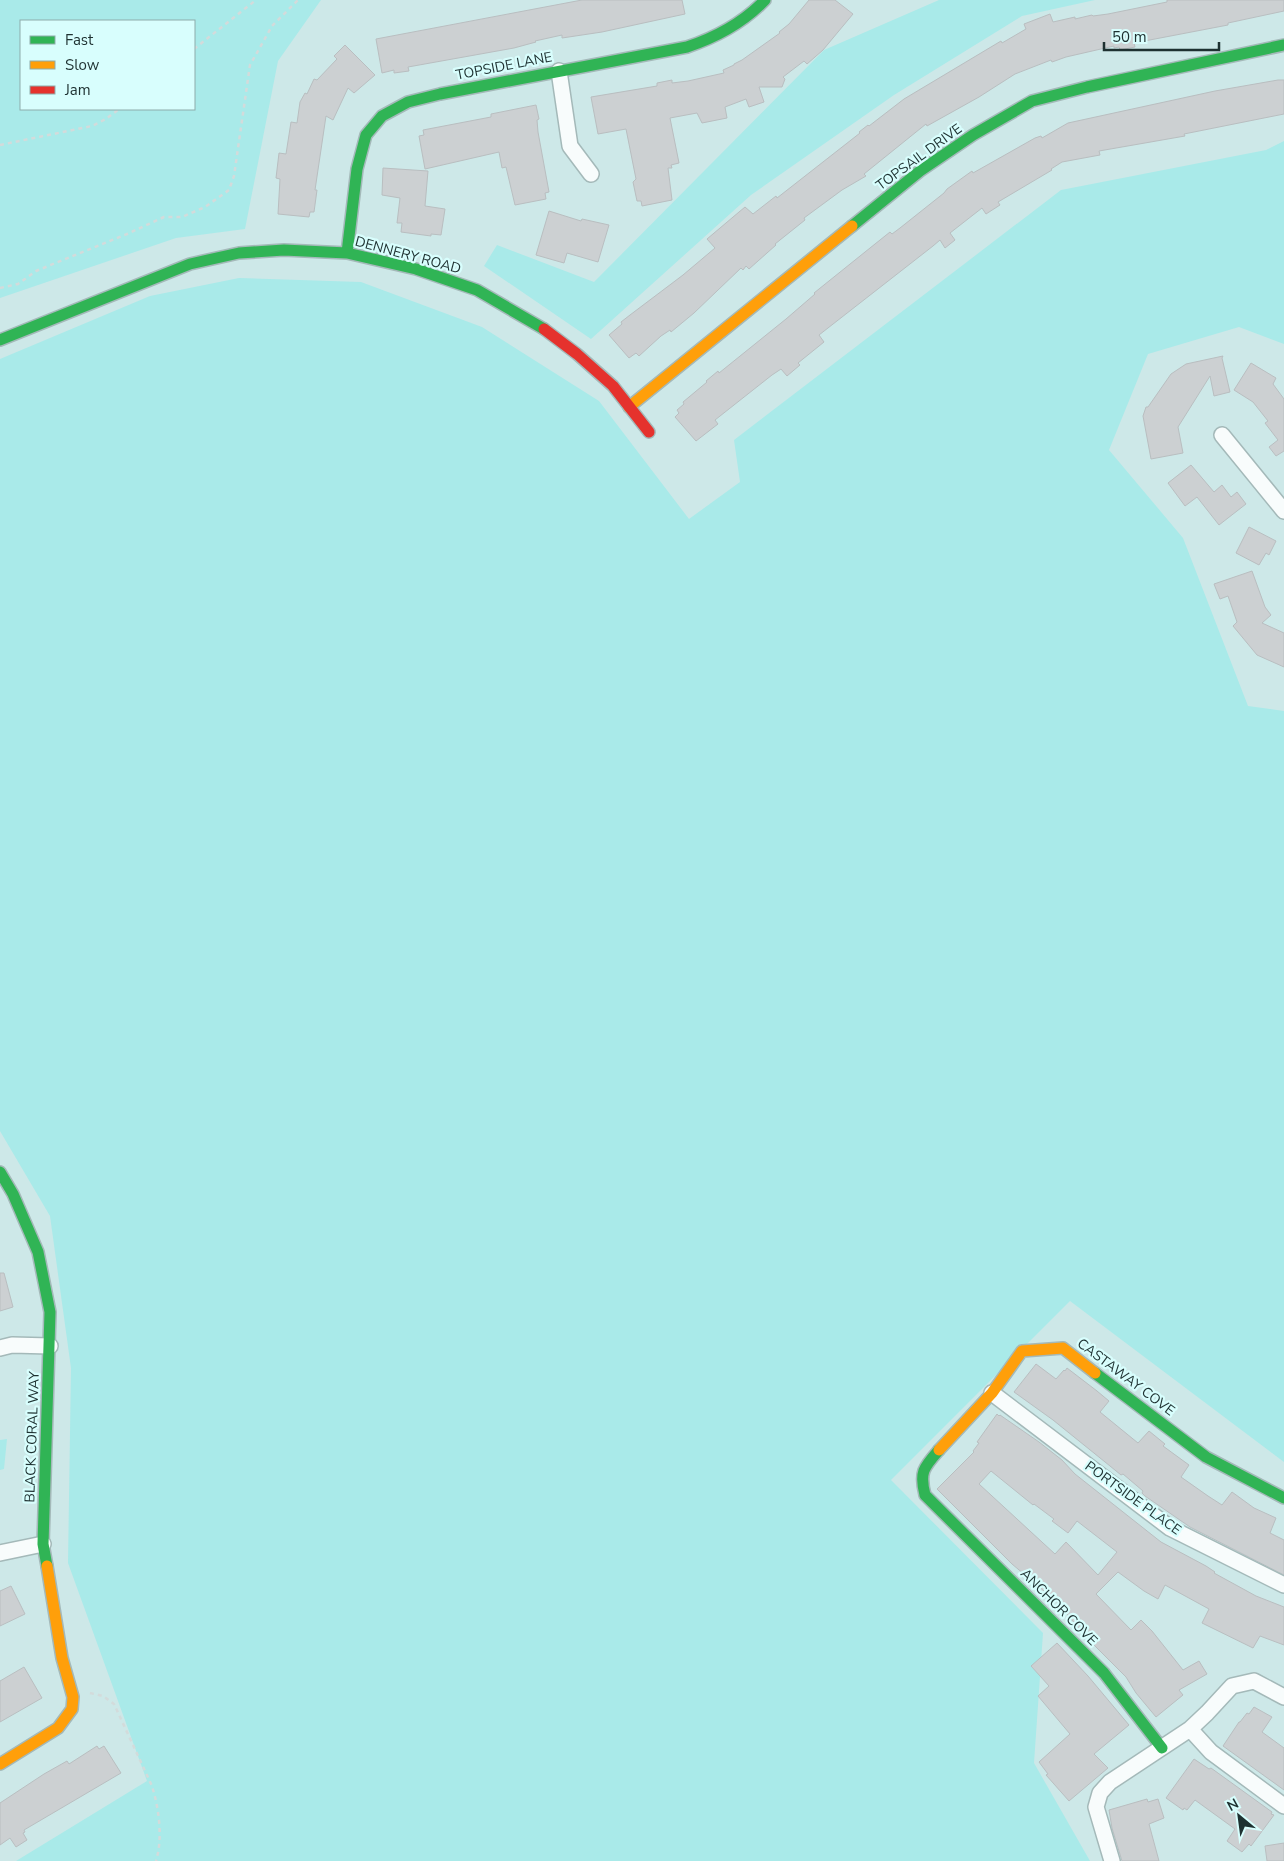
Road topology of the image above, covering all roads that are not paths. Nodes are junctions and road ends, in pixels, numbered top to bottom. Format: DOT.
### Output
graph roads {
  1 [pos="764,0"];
  2 [pos="1284,45"];
  3 [pos="559,71"];
  4 [pos="591,174"];
  5 [pos="347,253"];
  6 [pos="0,340"];
  7 [pos="629,408"];
  8 [pos="649,432"];
  9 [pos="1222,435"];
  10 [pos="1284,511"];
  11 [pos="0,1172"];
  12 [pos="50,1346"];
  13 [pos="0,1348"];
  14 [pos="992,1393"];
  15 [pos="925,1495"];
  16 [pos="1284,1498"];
  17 [pos="43,1544"];
  18 [pos="0,1553"];
  19 [pos="1284,1585"];
  20 [pos="1284,1697"];
  21 [pos="1190,1729"];
  22 [pos="1162,1748"];
  23 [pos="0,1764"];
  24 [pos="1284,1806"];
  25 [pos="1112,1861"];
  1 -- 3 [label="street, TOPSIDE LANE"];
  2 -- 7 [label="street, TOPSAIL DRIVE"];
  3 -- 4 [label="street"];
  3 -- 5 [label="street, TOPSIDE LANE"];
  5 -- 6 [label="street, DENNERY ROAD"];
  5 -- 7 [label="street, DENNERY ROAD"];
  7 -- 8 [label="street, DENNERY ROAD"];
  9 -- 10 [label="street"];
  11 -- 12 [label="street, BLACK CORAL WAY"];
  12 -- 13 [label="street"];
  12 -- 17 [label="street, BLACK CORAL WAY"];
  14 -- 15 [label="street, CASTAWAY COVE"];
  14 -- 16 [label="street, CASTAWAY COVE"];
  14 -- 19 [label="street, PORTSIDE PLACE"];
  15 -- 22 [label="street, ANCHOR COVE"];
  17 -- 18 [label="street"];
  17 -- 23 [label="street, BLACK CORAL WAY"];
  20 -- 21 [label="street"];
  21 -- 22 [label="street"];
  21 -- 24 [label="street"];
  22 -- 25 [label="street"];
}
